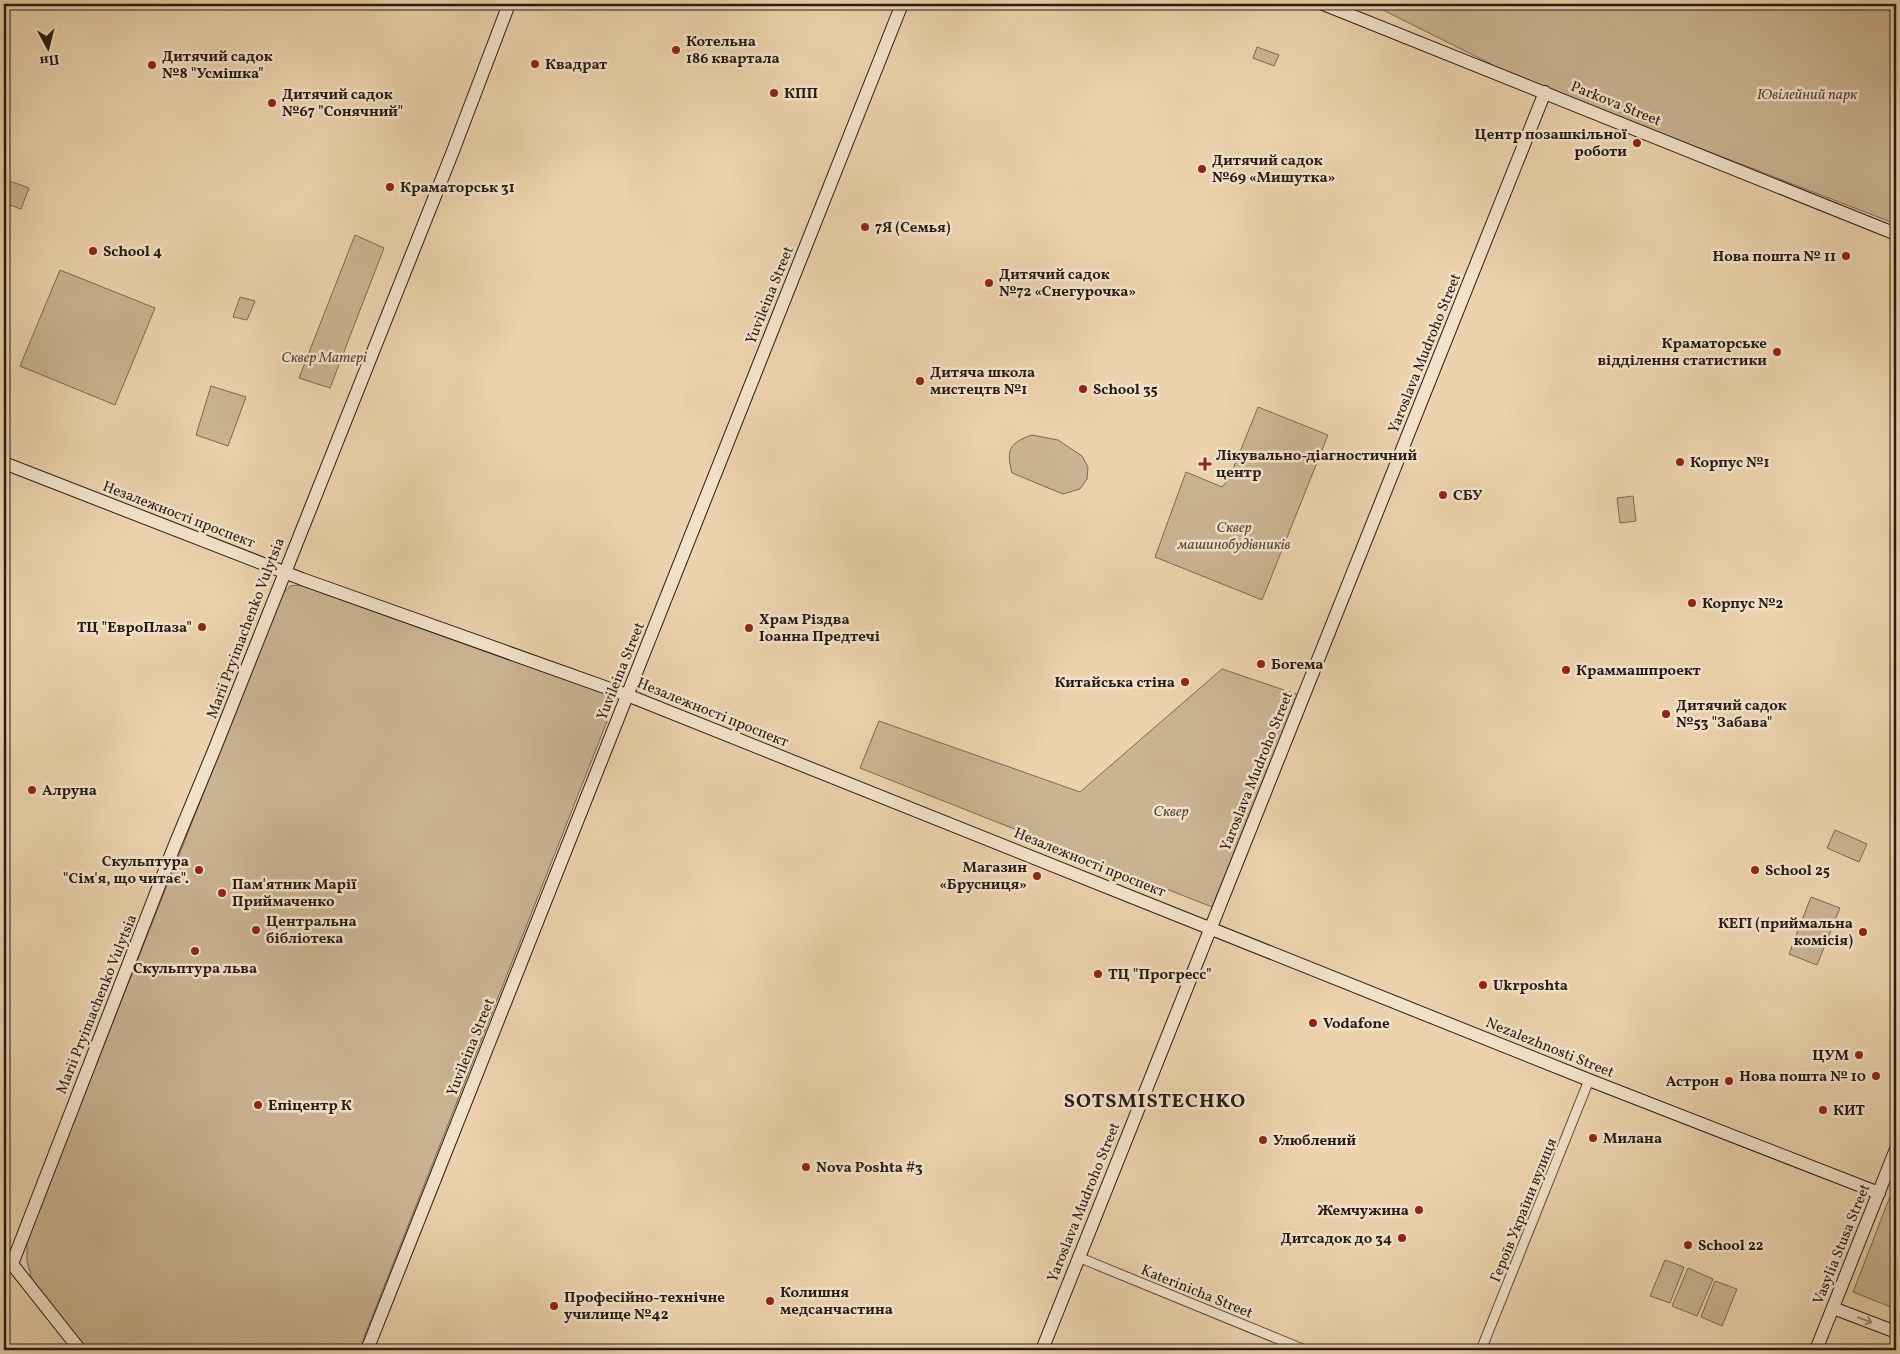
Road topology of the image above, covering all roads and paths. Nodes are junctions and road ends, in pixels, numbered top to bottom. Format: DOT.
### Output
graph roads {
  1 [pos="509,4"];
  2 [pos="902,4"];
  3 [pos="1323,4"];
  4 [pos="1545,92"];
  5 [pos="1896,234"];
  6 [pos="4,463"];
  7 [pos="284,572"];
  8 [pos="627,695"];
  9 [pos="1211,927"];
  10 [pos="1589,1080"];
  11 [pos="1896,1149"];
  12 [pos="1879,1193"];
  13 [pos="1078,1256"];
  14 [pos="8,1259"];
  15 [pos="1833,1308"];
  16 [pos="1896,1332"];
  17 [pos="80,1350"];
  18 [pos="367,1350"];
  19 [pos="1042,1350"];
  20 [pos="1305,1350"];
  21 [pos="1481,1350"];
  22 [pos="1816,1350"];
  1 -- 7 [label="street, Marii Pryimachenko Vulytsia"];
  2 -- 8 [label="street, Yuvileina Street"];
  3 -- 4 [label="street, Parkova Street"];
  4 -- 5 [label="street, Parkova Street"];
  4 -- 9 [label="street, Yaroslava Mudroho Street"];
  6 -- 7 [label="street, Незалежності проспект"];
  7 -- 8 [label="street, Незалежності проспект"];
  7 -- 14 [label="street, Marii Pryimachenko Vulytsia"];
  8 -- 9 [label="street, Незалежності проспект"];
  8 -- 18 [label="street, Yuvileina Street"];
  9 -- 10 [label="street, Nezalezhnosti Street"];
  9 -- 13 [label="street, Yaroslava Mudroho Street"];
  10 -- 12 [label="street, Nezalezhnosti Street"];
  10 -- 21 [label="street, Героїв України вулиця"];
  11 -- 12 [label="street, Vasylia Stusa Street"];
  12 -- 15 [label="street, Vasylia Stusa Street"];
  13 -- 19 [label="street, Yaroslava Mudroho Street"];
  13 -- 20 [label="street, Katerinicha Street"];
  14 -- 17 [label="street"];
  15 -- 16 [label="street, one-way"];
  15 -- 22 [label="street, Vasylia Stusa Street"];
}
